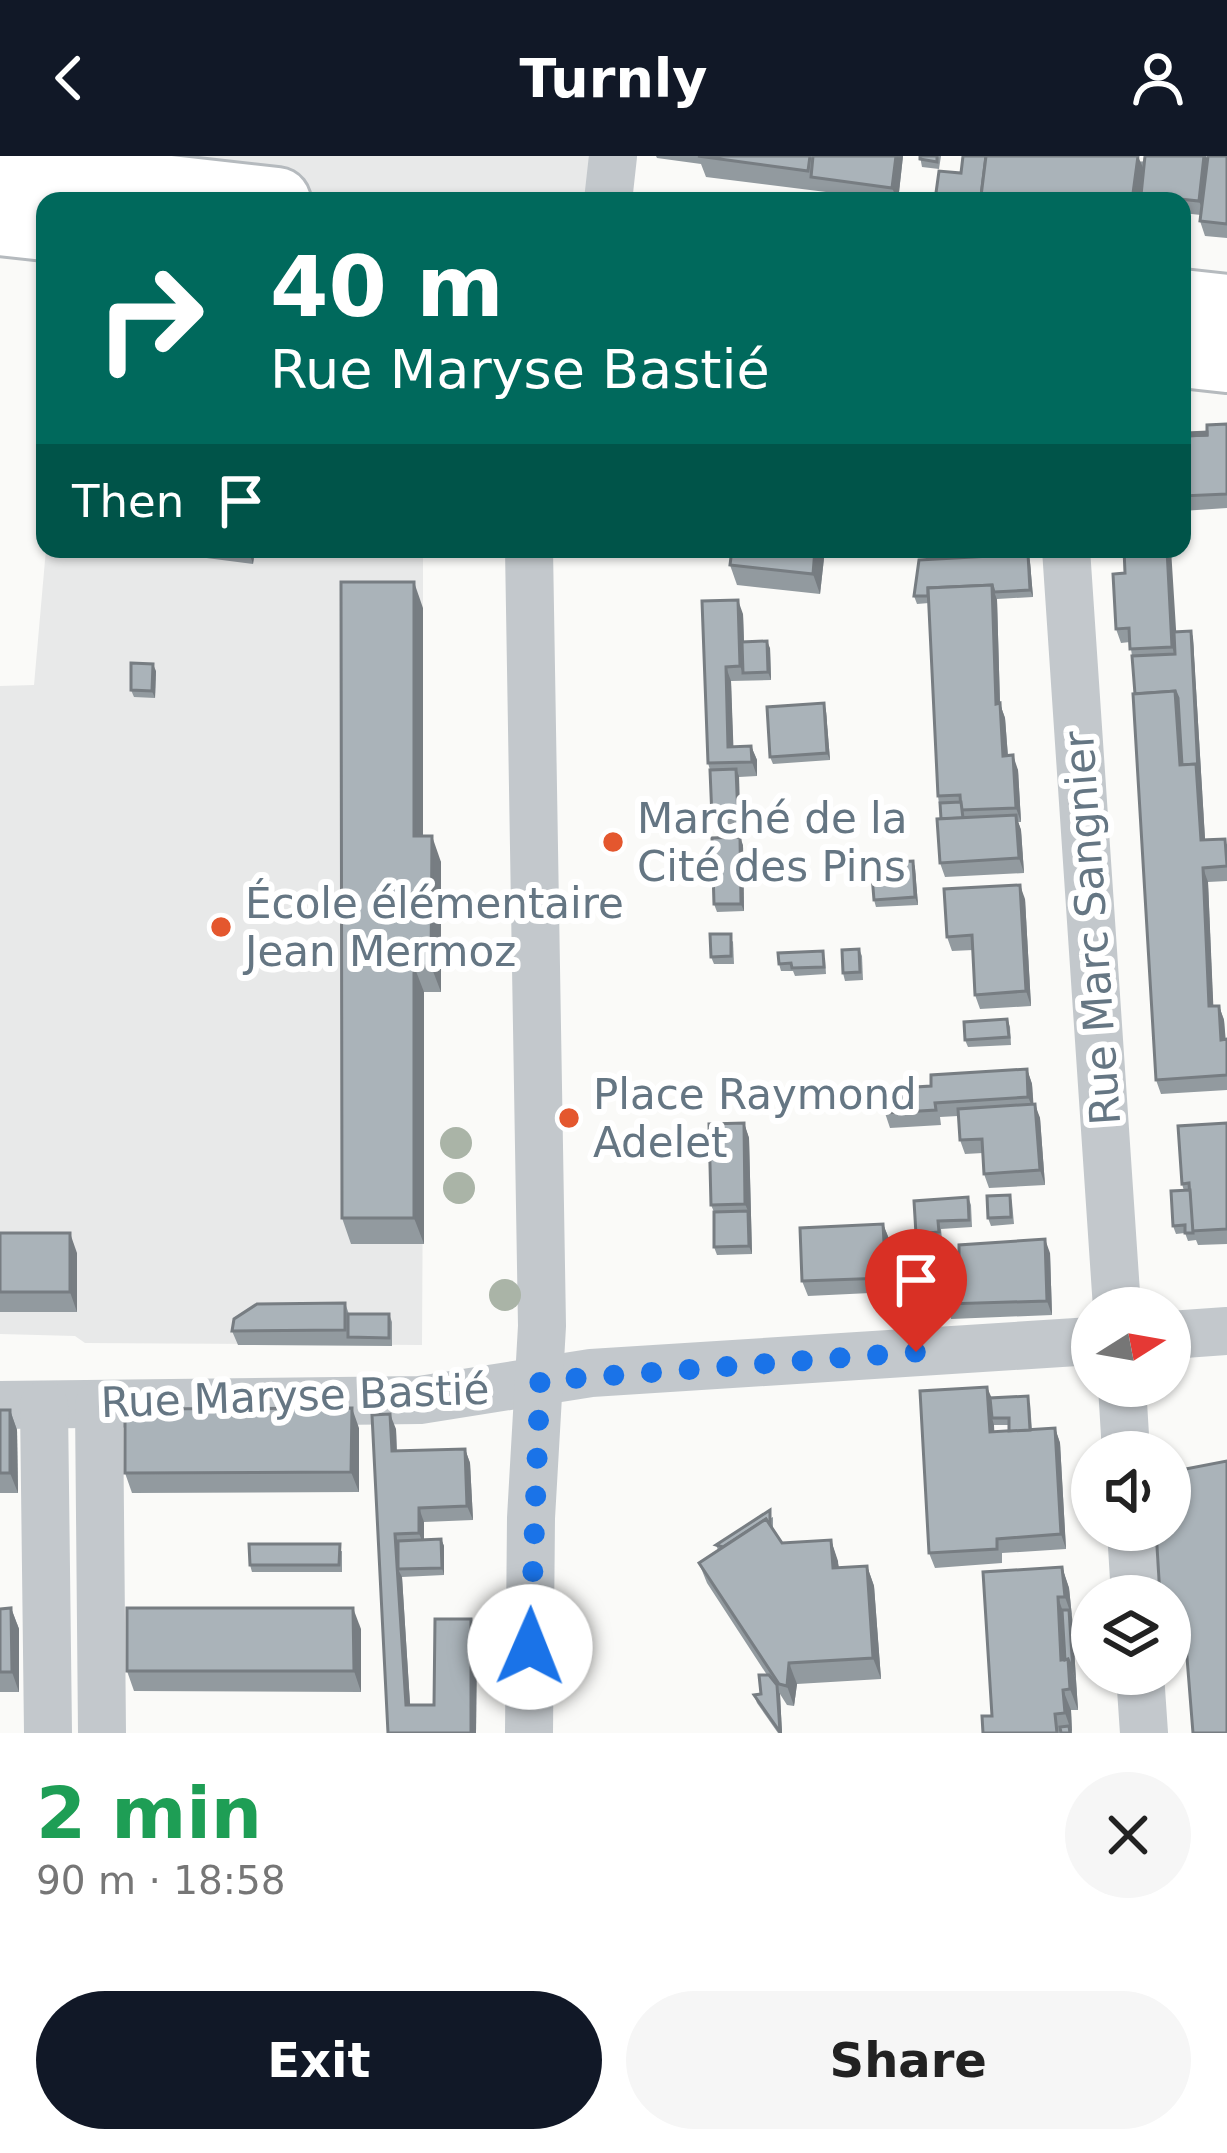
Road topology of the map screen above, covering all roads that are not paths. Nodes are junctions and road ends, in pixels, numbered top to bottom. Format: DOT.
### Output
graph roads {
  1 [pos="613,156"];
  2 [pos="0,170"];
  3 [pos="197,192"];
  4 [pos="609,192"];
  5 [pos="0,222"];
  6 [pos="36,226"];
  7 [pos="1191,304"];
  8 [pos="1227,308"];
  9 [pos="1191,355"];
  10 [pos="1227,359"];
  11 [pos="529,558"];
  12 [pos="1067,558"];
  13 [pos="1116,1287"];
  14 [pos="1227,1331"];
  15 [pos="1191,1334"];
  16 [pos="1071,1343"];
  17 [pos="540,1381"];
  18 [pos="22,1405"];
  19 [pos="99,1405"];
  20 [pos="1142,1695"];
  21 [pos="48,1733"];
  22 [pos="102,1733"];
  23 [pos="529,1733"];
  24 [pos="1144,1733"];
  1 -- 4 [label="street"];
  2 -- 3 [label="main road"];
  5 -- 6 [label="main road"];
  7 -- 8 [label="main road"];
  9 -- 10 [label="main road"];
  11 -- 17 [label="street"];
  12 -- 13 [label="street, Rue Marc Sangnier"];
  14 -- 15 [label="street"];
  16 -- 17 [label="street, Rue Maryse Bastié"];
  17 -- 19 [label="street, Rue Maryse Bastié"];
  17 -- 23 [label="street"];
  18 -- 19 [label="street, Rue Maryse Bastié"];
  18 -- 21 [label="street"];
  19 -- 22 [label="street"];
  20 -- 24 [label="street"];
}
